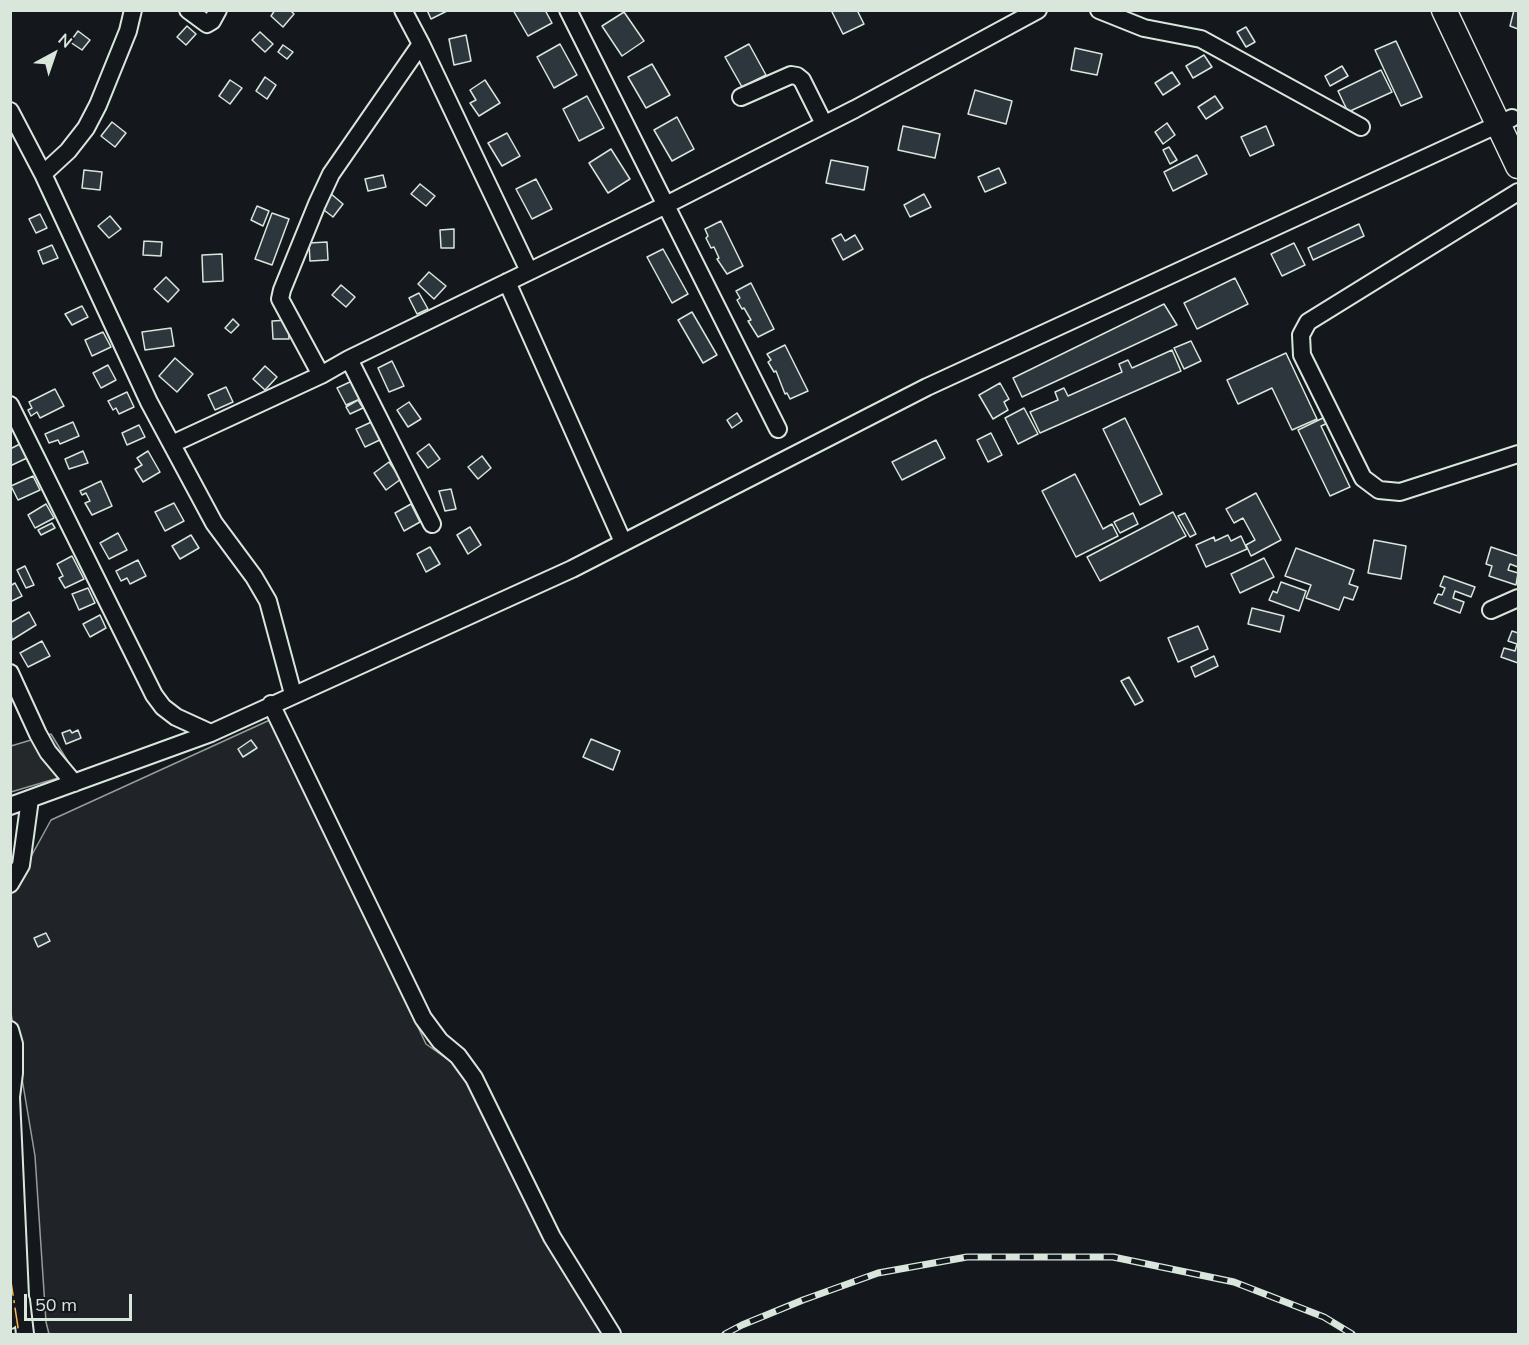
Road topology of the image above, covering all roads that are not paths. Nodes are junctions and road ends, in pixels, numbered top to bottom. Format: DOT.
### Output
graph roads {
  1 [pos="133,10"];
  2 [pos="188,10"];
  3 [pos="218,10"];
  4 [pos="403,10"];
  5 [pos="568,10"];
  6 [pos="1038,10"];
  7 [pos="1099,10"];
  8 [pos="1444,10"];
  9 [pos="1461,10"];
  10 [pos="421,44"];
  11 [pos="741,97"];
  12 [pos="10,111"];
  13 [pos="825,124"];
  14 [pos="1510,124"];
  15 [pos="1361,126"];
  16 [pos="1518,166"];
  17 [pos="43,174"];
  18 [pos="1518,192"];
  19 [pos="666,205"];
  20 [pos="529,271"];
  21 [pos="507,282"];
  22 [pos="349,359"];
  23 [pos="321,375"];
  24 [pos="10,405"];
  25 [pos="778,429"];
  26 [pos="172,444"];
  27 [pos="1518,454"];
  28 [pos="432,524"];
  29 [pos="623,542"];
  30 [pos="1518,598"];
  31 [pos="1491,610"];
  32 [pos="10,673"];
  33 [pos="292,694"];
  34 [pos="271,704"];
  35 [pos="211,733"];
  36 [pos="74,783"];
  37 [pos="30,799"];
  38 [pos="10,806"];
  39 [pos="10,884"];
  40 [pos="10,1030"];
  41 [pos="13,1074"];
  42 [pos="11,1123"];
  43 [pos="13,1179"];
  44 [pos="20,1296"];
  45 [pos="10,1320"];
  46 [pos="25,1335"];
  47 [pos="612,1335"];
  1 -- 17 [label="street"];
  2 -- 3 [label="street"];
  4 -- 10 [label="street"];
  5 -- 19 [label="street"];
  6 -- 13 [label="street"];
  7 -- 15 [label="street"];
  8 -- 14 [label="highway"];
  9 -- 14 [label="highway"];
  10 -- 20 [label="street"];
  10 -- 23 [label="street"];
  11 -- 13 [label="street"];
  12 -- 17 [label="street"];
  13 -- 19 [label="street"];
  14 -- 16 [label="highway"];
  14 -- 29 [label="street"];
  17 -- 26 [label="street"];
  18 -- 27 [label="street"];
  19 -- 20 [label="street"];
  19 -- 25 [label="street"];
  20 -- 21 [label="street"];
  21 -- 22 [label="street"];
  21 -- 29 [label="street"];
  22 -- 23 [label="street"];
  22 -- 28 [label="street"];
  23 -- 26 [label="street"];
  24 -- 35 [label="street"];
  26 -- 33 [label="street"];
  29 -- 33 [label="street"];
  30 -- 31 [label="street"];
  32 -- 36 [label="street"];
  33 -- 34 [label="street"];
  34 -- 35 [label="street"];
  34 -- 47 [label="street"];
  35 -- 36 [label="street"];
  36 -- 37 [label="street"];
  37 -- 38 [label="street"];
  37 -- 39 [label="street"];
  40 -- 41 [label="street"];
  41 -- 42 [label="street"];
  42 -- 43 [label="street"];
  43 -- 44 [label="street"];
  44 -- 45 [label="street"];
  44 -- 46 [label="street"];
}
